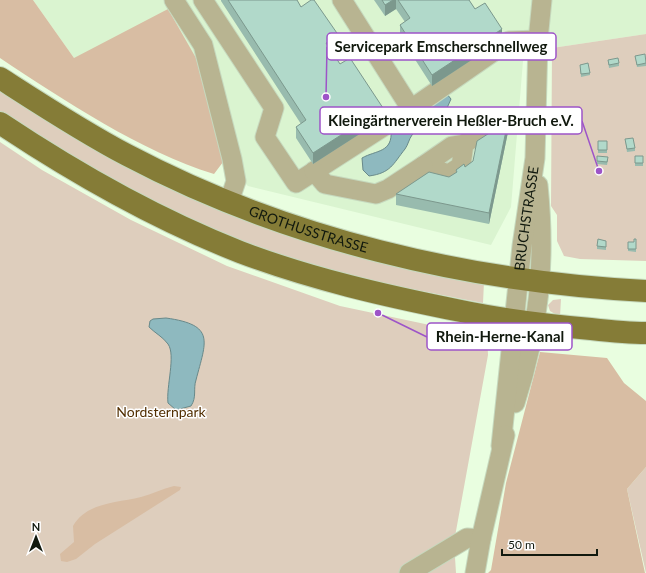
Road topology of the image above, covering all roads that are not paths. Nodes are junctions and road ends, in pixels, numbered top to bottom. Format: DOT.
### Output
graph roads {
  1 [pos="174,0"];
  2 [pos="203,0"];
  3 [pos="342,0"];
  4 [pos="542,0"];
  5 [pos="538,40"];
  6 [pos="0,78"];
  7 [pos="411,109"];
  8 [pos="499,120"];
  9 [pos="0,123"];
  10 [pos="314,171"];
  11 [pos="229,202"];
  12 [pos="530,280"];
  13 [pos="646,291"];
  14 [pos="526,323"];
  15 [pos="646,333"];
  16 [pos="481,539"];
  17 [pos="409,573"];
  18 [pos="475,573"];
  1 -- 11 [label="street"];
  2 -- 10 [label="street"];
  3 -- 7 [label="street"];
  4 -- 5 [label="street, BRUCHSTRASSE"];
  5 -- 7 [label="street"];
  5 -- 12 [label="street, BRUCHSTRASSE"];
  6 -- 11 [label="main road, GROTHUSSTRASSE"];
  7 -- 10 [label="street"];
  8 -- 10 [label="street"];
  9 -- 14 [label="main road"];
  11 -- 12 [label="main road, GROTHUSSTRASSE"];
  12 -- 13 [label="main road, GROTHUSSTRASSE"];
  12 -- 14 [label="street, BRUCHSTRASSE"];
  14 -- 15 [label="main road"];
  14 -- 16 [label="street, BRUCHSTRASSE"];
  16 -- 17 [label="street"];
  16 -- 18 [label="street, BRUCHSTRASSE"];
}
